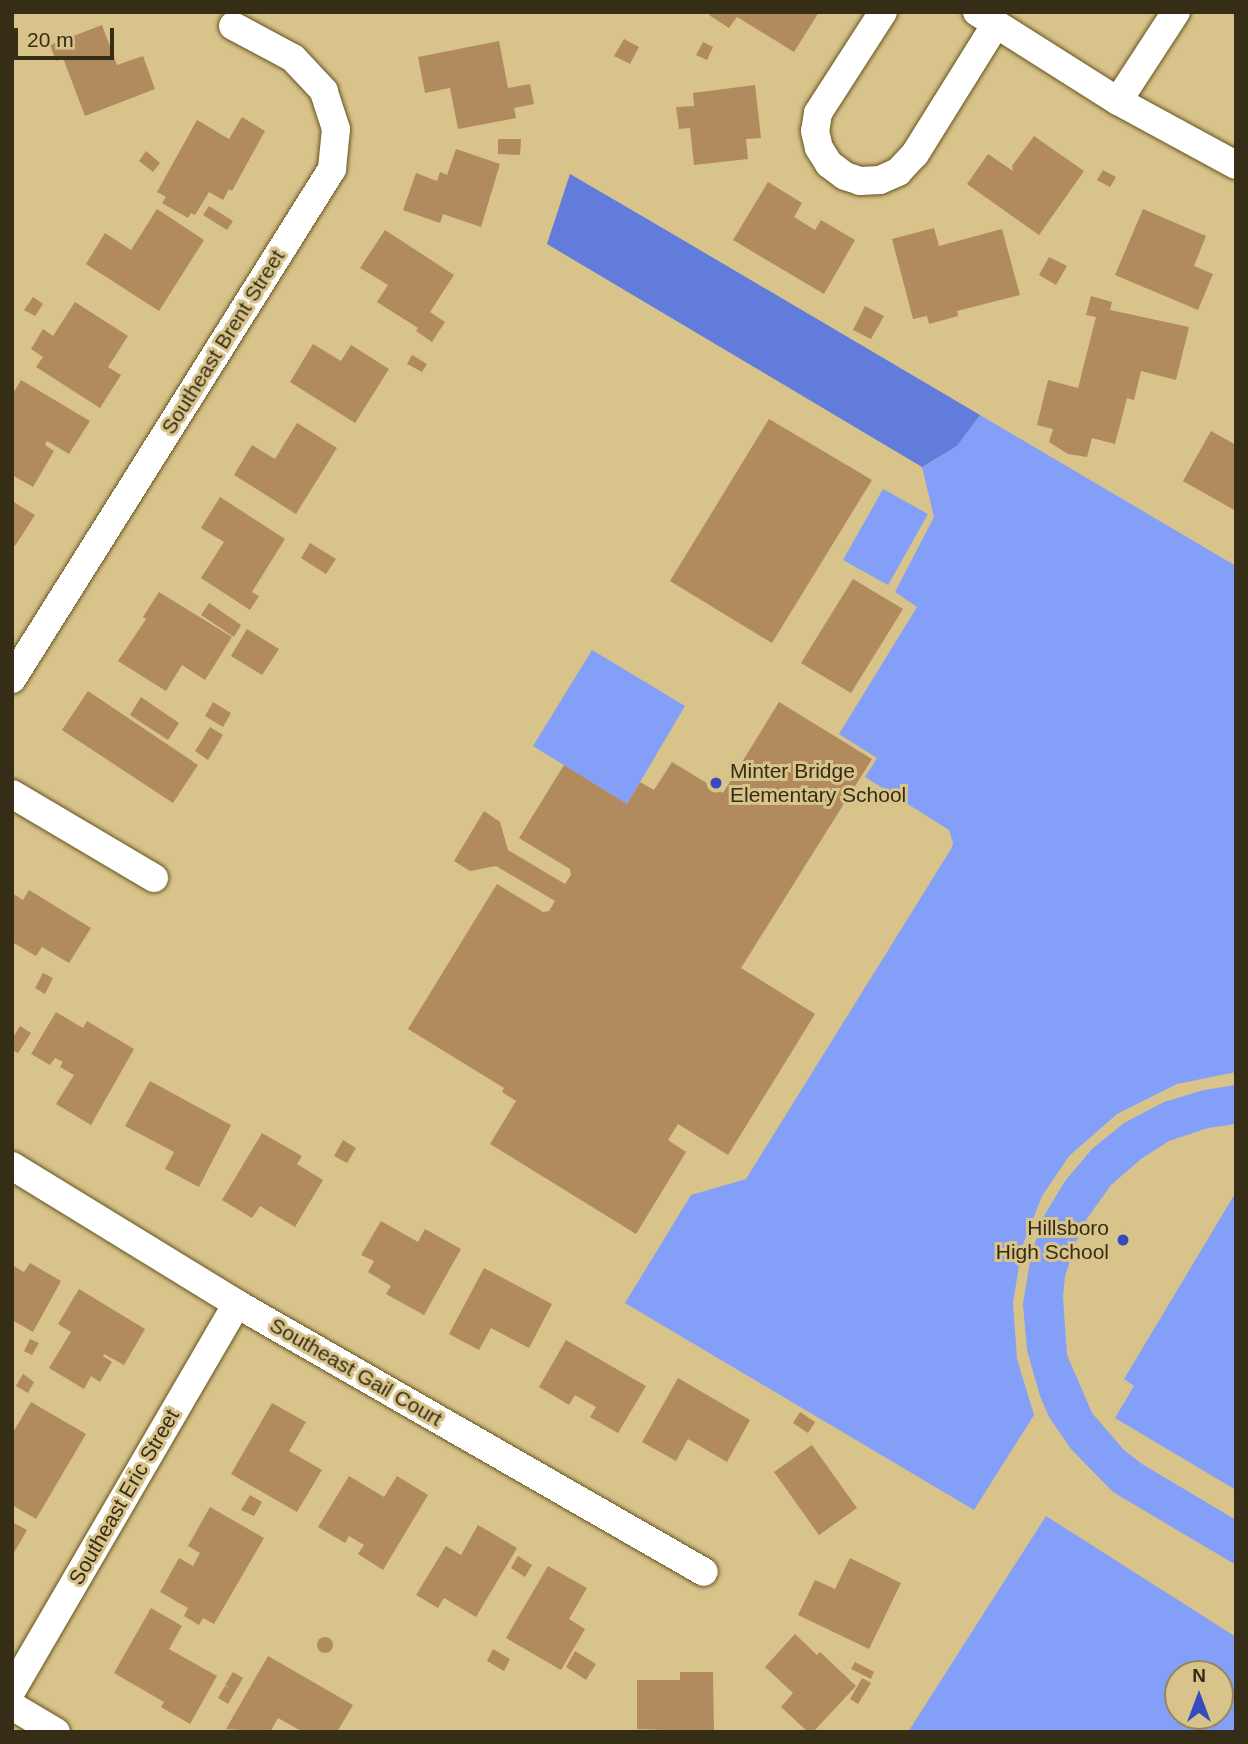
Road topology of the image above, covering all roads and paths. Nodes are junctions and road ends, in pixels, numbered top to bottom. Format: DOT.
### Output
graph roads {
  1 [pos="883,12"];
  2 [pos="1176,12"];
  3 [pos="986,18"];
  4 [pos="233,26"];
  5 [pos="1118,101"];
  6 [pos="1236,165"];
  7 [pos="12,679"];
  8 [pos="12,794"];
  9 [pos="154,877"];
  10 [pos="12,1166"];
  11 [pos="237,1304"];
  12 [pos="704,1572"];
  13 [pos="12,1690"];
  14 [pos="12,1706"];
  15 [pos="56,1732"];
  1 -- 3 [label="street"];
  2 -- 5 [label="street"];
  3 -- 5 [label="street"];
  4 -- 7 [label="street, Southeast Brent Street"];
  5 -- 6 [label="street"];
  8 -- 9 [label="street"];
  10 -- 11 [label="street, Southeast Gail Court"];
  11 -- 12 [label="street, Southeast Gail Court"];
  11 -- 13 [label="street, Southeast Eric Street"];
  14 -- 15 [label="street"];
}
